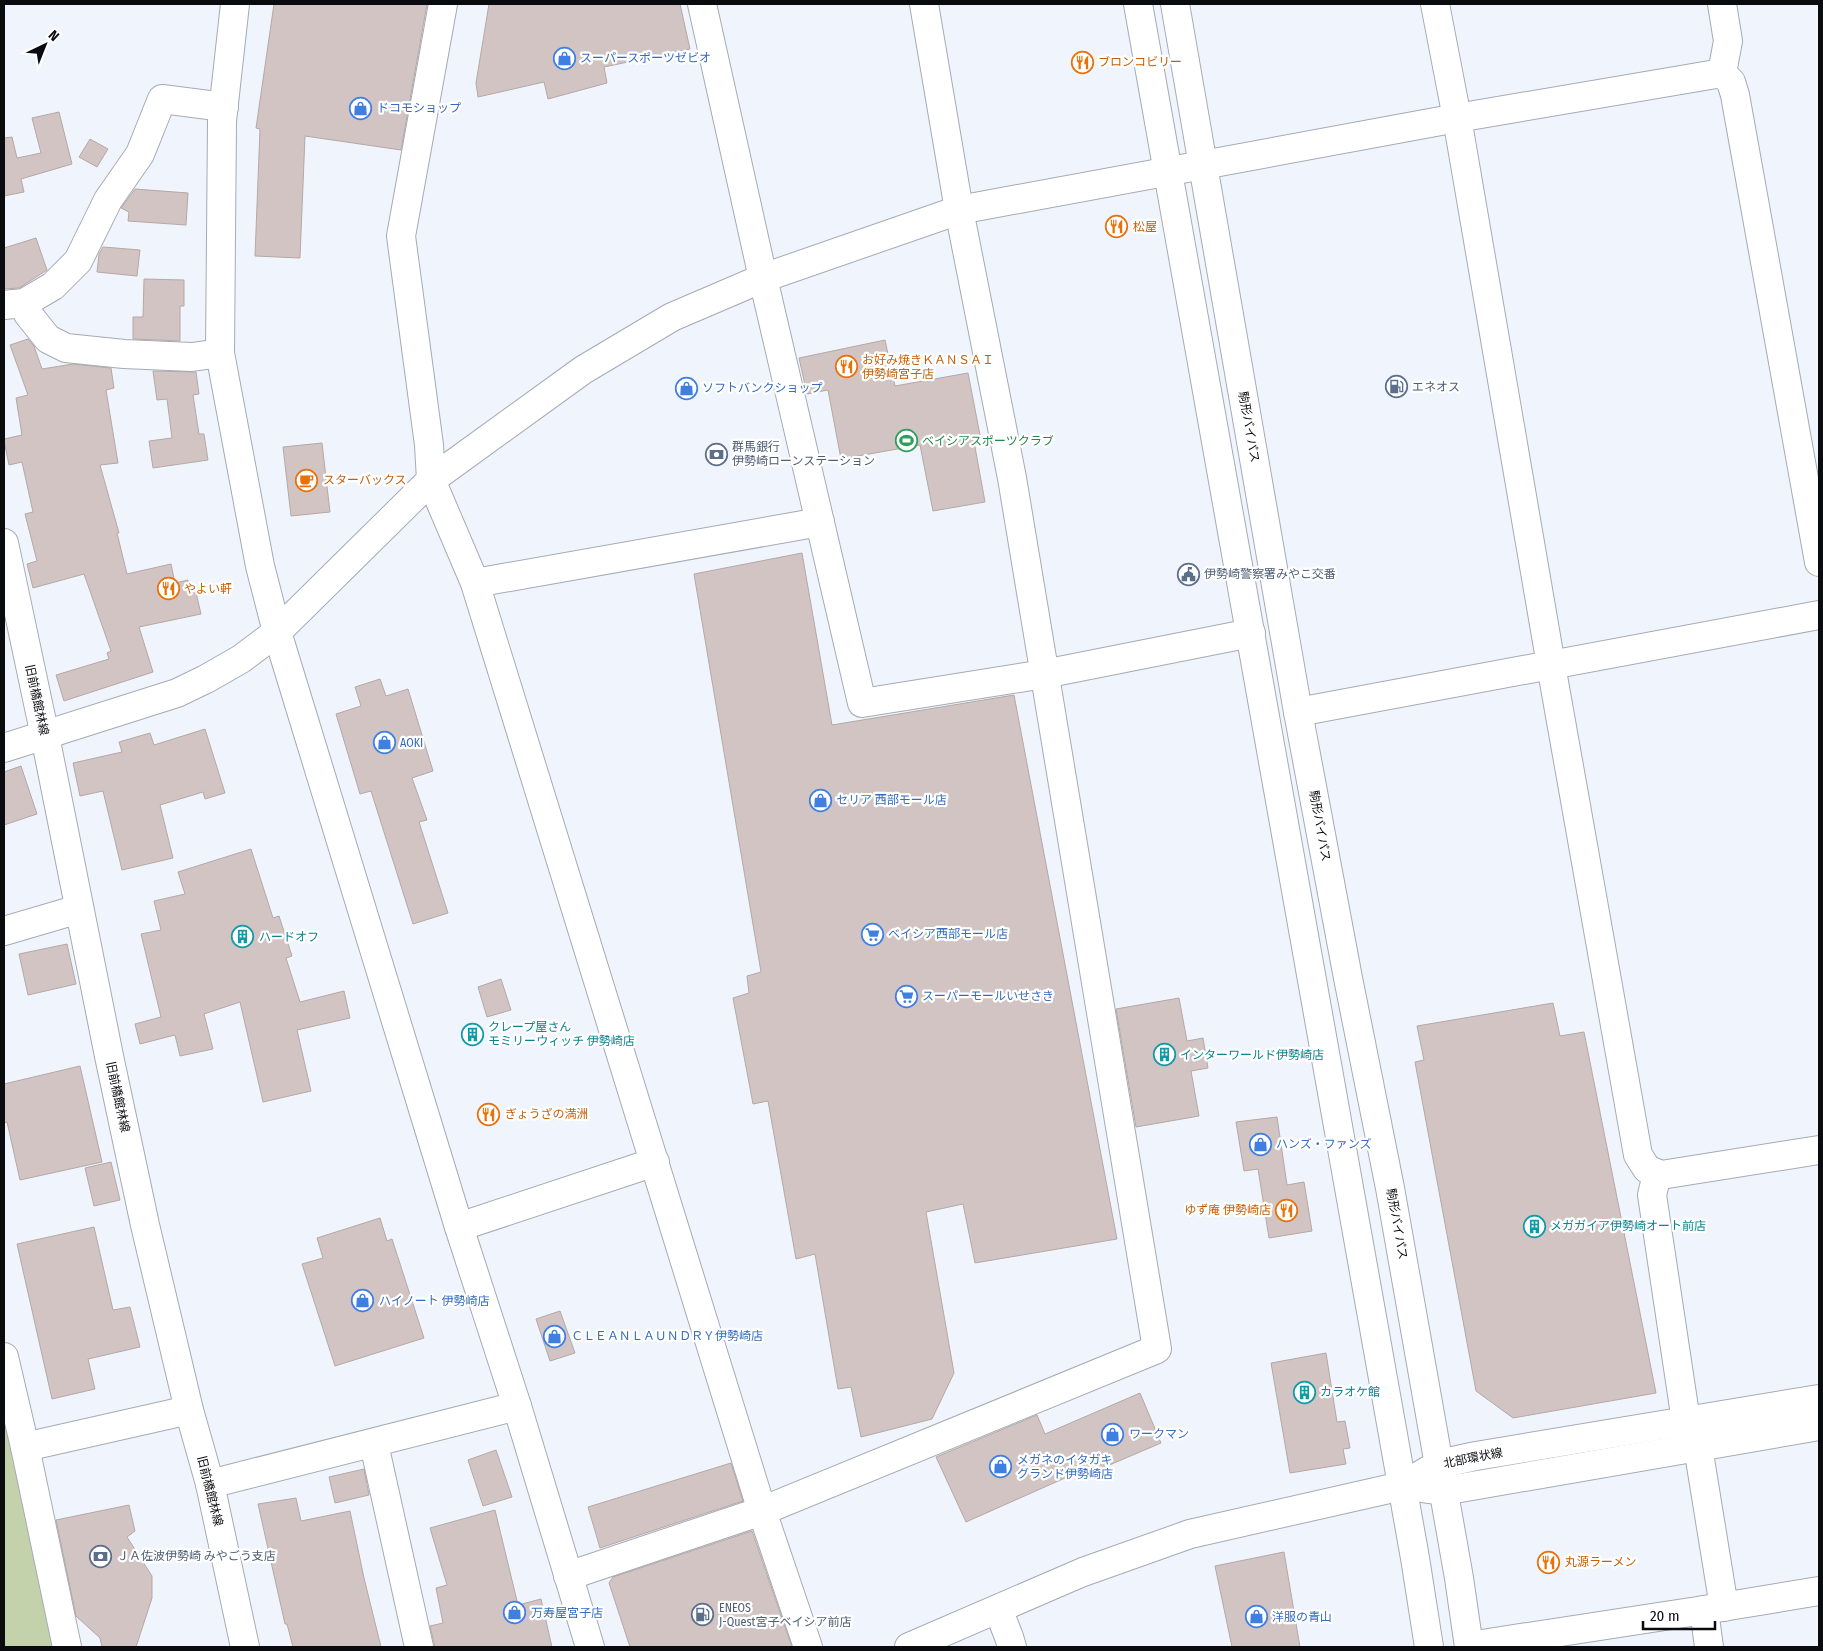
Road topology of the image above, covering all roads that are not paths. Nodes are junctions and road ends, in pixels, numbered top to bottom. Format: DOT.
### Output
graph roads {
  1 [pos="235,4"];
  2 [pos="443,4"];
  3 [pos="702,4"];
  4 [pos="924,4"];
  5 [pos="1138,4"];
  6 [pos="1175,4"];
  7 [pos="1435,4"];
  8 [pos="1722,4"];
  9 [pos="1722,73"];
  10 [pos="224,107"];
  11 [pos="1457,118"];
  12 [pos="1204,164"];
  13 [pos="1167,172"];
  14 [pos="959,210"];
  15 [pos="763,278"];
  16 [pos="14,304"];
  17 [pos="220,353"];
  18 [pos="431,480"];
  19 [pos="820,522"];
  20 [pos="4,543"];
  21 [pos="1819,562"];
  22 [pos="475,583"];
  23 [pos="1819,615"];
  24 [pos="277,632"];
  25 [pos="1251,633"];
  26 [pos="1551,665"];
  27 [pos="1044,674"];
  28 [pos="1298,712"];
  29 [pos="45,736"];
  30 [pos="4,748"];
  31 [pos="79,910"];
  32 [pos="4,931"];
  33 [pos="1819,1150"];
  34 [pos="655,1162"];
  35 [pos="1657,1174"];
  36 [pos="459,1227"];
  37 [pos="4,1358"];
  38 [pos="1819,1399"];
  39 [pos="517,1406"];
  40 [pos="189,1410"];
  41 [pos="1686,1421"];
  42 [pos="1819,1426"];
  43 [pos="374,1444"];
  44 [pos="25,1447"];
  45 [pos="1698,1447"];
  46 [pos="1439,1464"];
  47 [pos="210,1484"];
  48 [pos="1402,1486"];
  49 [pos="1443,1491"];
  50 [pos="762,1511"];
  51 [pos="568,1576"];
  52 [pos="1819,1591"];
  53 [pos="998,1609"];
  54 [pos="1714,1609"];
  55 [pos="1426,1646"];
  56 [pos="67,1647"];
  57 [pos="245,1647"];
  58 [pos="419,1647"];
  59 [pos="590,1647"];
  60 [pos="808,1647"];
  61 [pos="909,1647"];
  62 [pos="1012,1647"];
  63 [pos="1469,1647"];
  64 [pos="1709,1647"];
  1 -- 10 [label="street"];
  2 -- 18 [label="street"];
  3 -- 15 [label="street"];
  4 -- 14 [label="street"];
  5 -- 13 [label="street"];
  6 -- 12 [label="street, 駒形バイパス"];
  7 -- 11 [label="street"];
  8 -- 9 [label="street"];
  9 -- 11 [label="street"];
  9 -- 21 [label="street"];
  10 -- 16 [label="street"];
  10 -- 17 [label="street"];
  11 -- 12 [label="street"];
  11 -- 26 [label="street"];
  12 -- 13 [label="street"];
  12 -- 28 [label="street, 駒形バイパス"];
  13 -- 14 [label="street"];
  13 -- 25 [label="street"];
  14 -- 15 [label="street"];
  14 -- 27 [label="street"];
  15 -- 18 [label="street"];
  15 -- 19 [label="street"];
  16 -- 17 [label="street"];
  17 -- 24 [label="street"];
  18 -- 22 [label="street"];
  18 -- 24 [label="street"];
  19 -- 22 [label="street"];
  19 -- 27 [label="street"];
  20 -- 29 [label="street, 旧前橋館林線"];
  22 -- 34 [label="street"];
  23 -- 26 [label="street"];
  24 -- 29 [label="street"];
  24 -- 36 [label="street"];
  25 -- 27 [label="street"];
  25 -- 48 [label="street"];
  26 -- 28 [label="street"];
  26 -- 35 [label="street"];
  27 -- 50 [label="street"];
  28 -- 46 [label="street, 駒形バイパス"];
  29 -- 30 [label="street"];
  29 -- 31 [label="street, 旧前橋館林線"];
  31 -- 32 [label="street"];
  31 -- 40 [label="street, 旧前橋館林線"];
  33 -- 35 [label="street"];
  34 -- 36 [label="street"];
  34 -- 50 [label="street"];
  35 -- 41 [label="street"];
  36 -- 39 [label="street"];
  37 -- 44 [label="street"];
  38 -- 41 [label="street, 北部環状線"];
  39 -- 43 [label="street"];
  39 -- 51 [label="street"];
  40 -- 44 [label="street"];
  40 -- 47 [label="street, 旧前橋館林線"];
  41 -- 46 [label="street, 北部環状線"];
  42 -- 45 [label="street"];
  43 -- 47 [label="street"];
  43 -- 58 [label="street"];
  44 -- 56 [label="street"];
  45 -- 49 [label="street"];
  45 -- 54 [label="street"];
  46 -- 48 [label="street, 北部環状線"];
  46 -- 49 [label="street, 駒形バイパス"];
  47 -- 57 [label="street, 旧前橋館林線"];
  48 -- 49 [label="street"];
  48 -- 53 [label="street"];
  48 -- 55 [label="street"];
  49 -- 63 [label="street, 駒形バイパス"];
  50 -- 51 [label="street"];
  50 -- 60 [label="street"];
  51 -- 59 [label="street"];
  52 -- 54 [label="street"];
  53 -- 61 [label="street"];
  53 -- 62 [label="street"];
  54 -- 63 [label="street"];
  54 -- 64 [label="street"];
}
